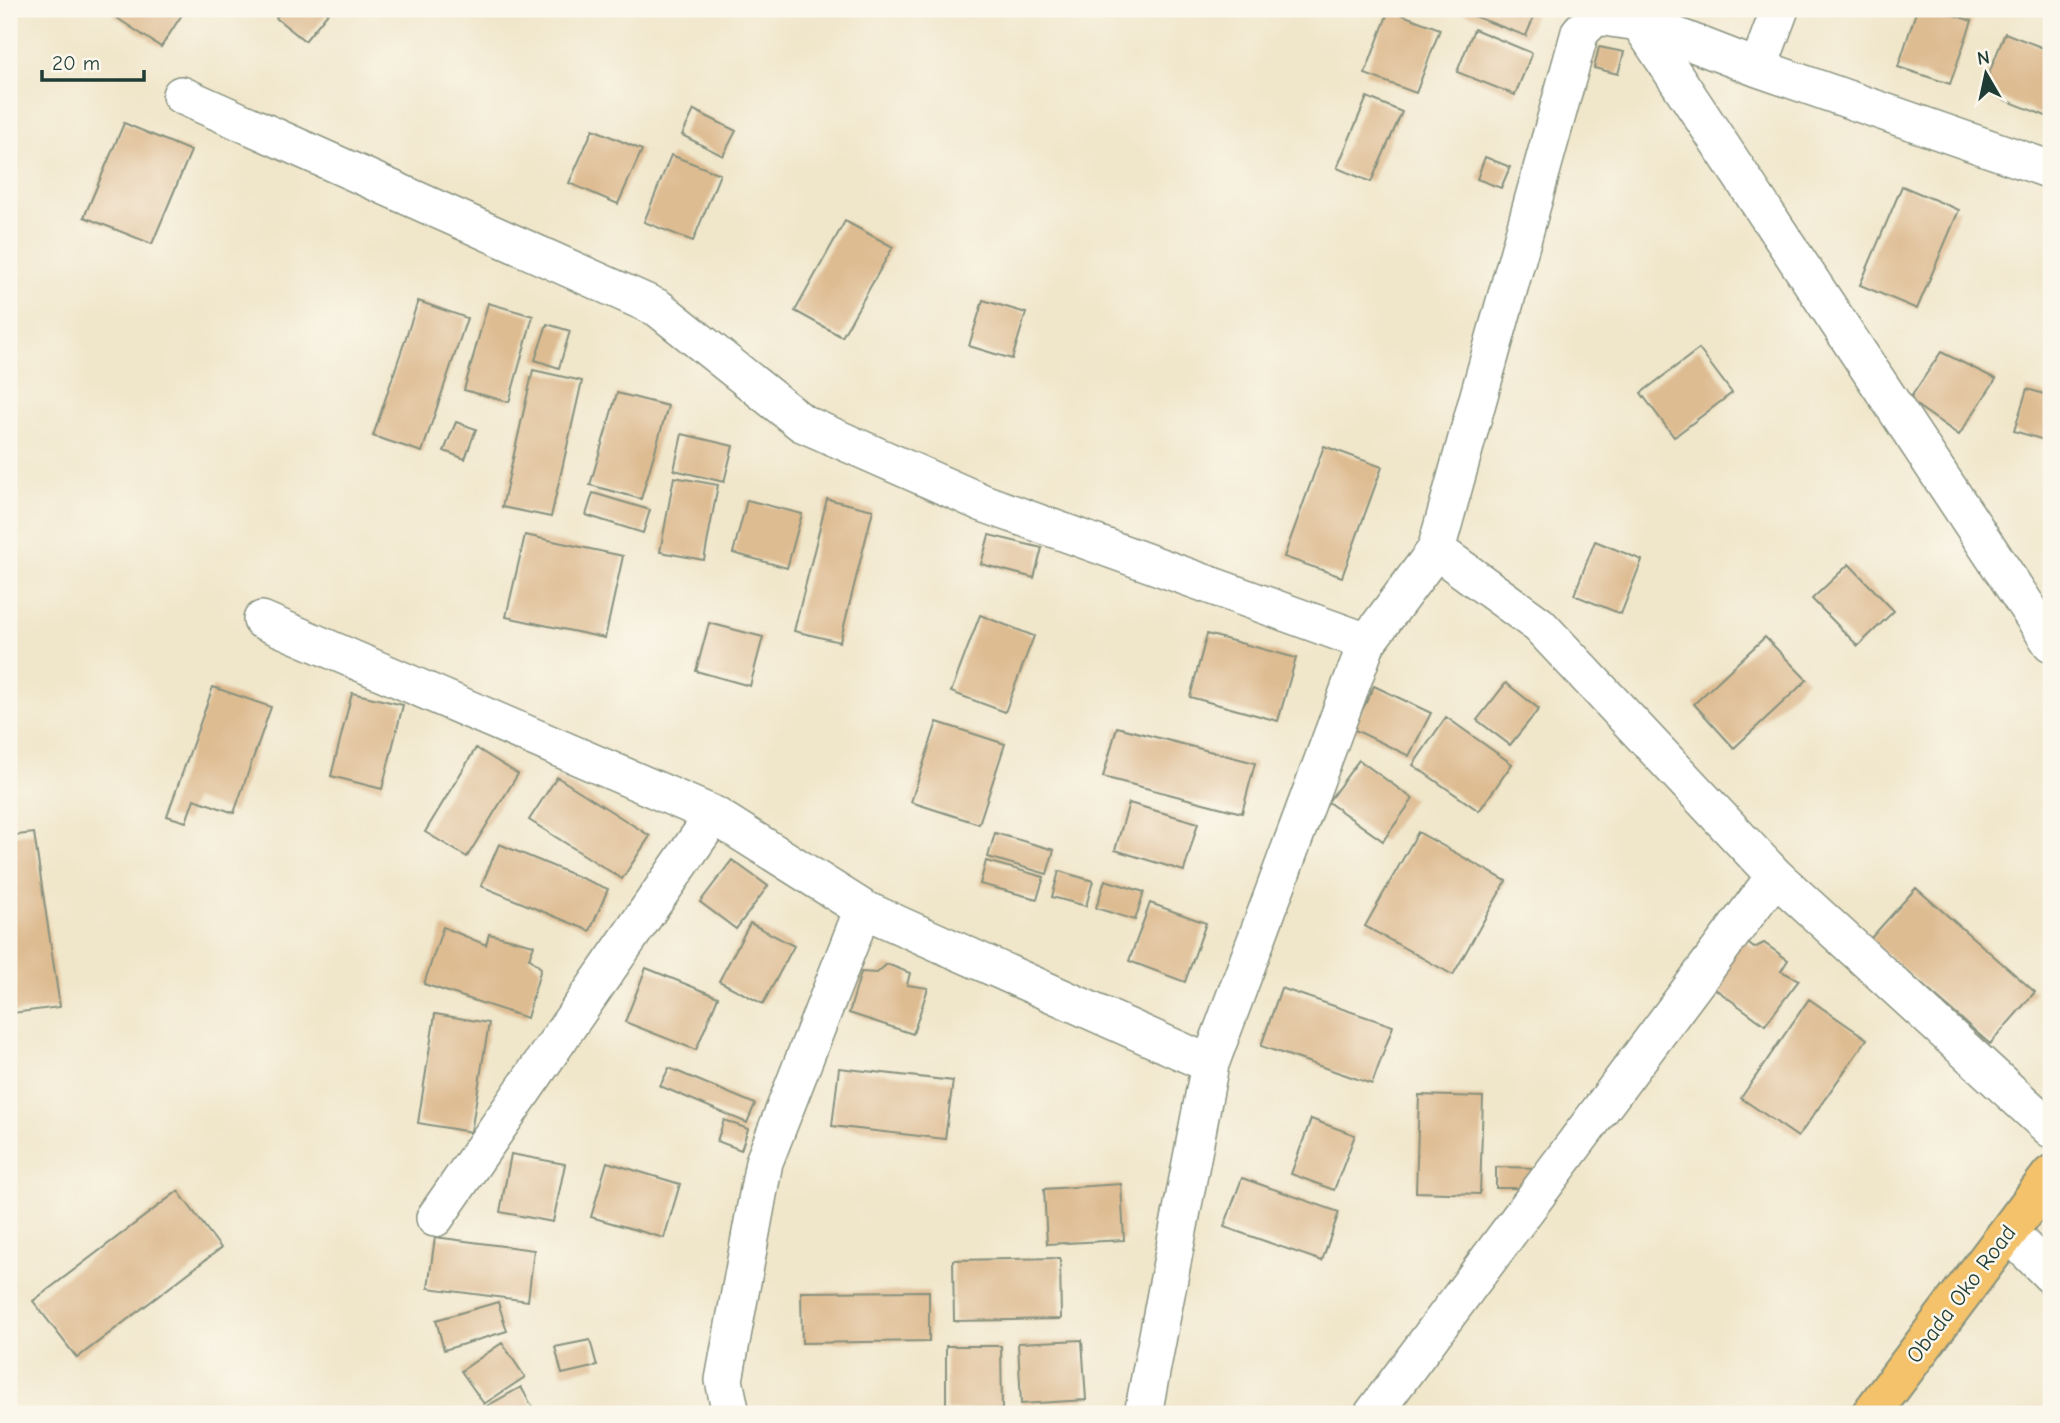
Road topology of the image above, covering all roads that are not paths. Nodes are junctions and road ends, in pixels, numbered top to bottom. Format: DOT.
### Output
graph roads {
  1 [pos="1780,9"];
  2 [pos="1639,22"];
  3 [pos="1758,68"];
  4 [pos="181,96"];
  5 [pos="2051,170"];
  6 [pos="1436,550"];
  7 [pos="262,621"];
  8 [pos="1367,642"];
  9 [pos="2051,643"];
  10 [pos="714,816"];
  11 [pos="1775,876"];
  12 [pos="863,909"];
  13 [pos="1210,1064"];
  14 [pos="2051,1129"];
  15 [pos="2051,1175"];
  16 [pos="435,1218"];
  17 [pos="2008,1232"];
  18 [pos="2051,1275"];
  19 [pos="731,1414"];
  20 [pos="1143,1414"];
  21 [pos="1373,1414"];
  22 [pos="1871,1414"];
  1 -- 3 [label="street"];
  2 -- 3 [label="street"];
  2 -- 6 [label="street"];
  2 -- 9 [label="street"];
  3 -- 5 [label="street"];
  4 -- 8 [label="street"];
  6 -- 8 [label="street"];
  6 -- 11 [label="street"];
  7 -- 10 [label="street"];
  8 -- 13 [label="street"];
  10 -- 12 [label="street"];
  10 -- 16 [label="street"];
  11 -- 14 [label="street"];
  11 -- 21 [label="street"];
  12 -- 13 [label="street"];
  12 -- 19 [label="street"];
  13 -- 20 [label="street"];
  15 -- 17 [label="main road, Obada Oko Road"];
  17 -- 18 [label="street"];
  17 -- 22 [label="main road, Obada Oko Road"];
}
